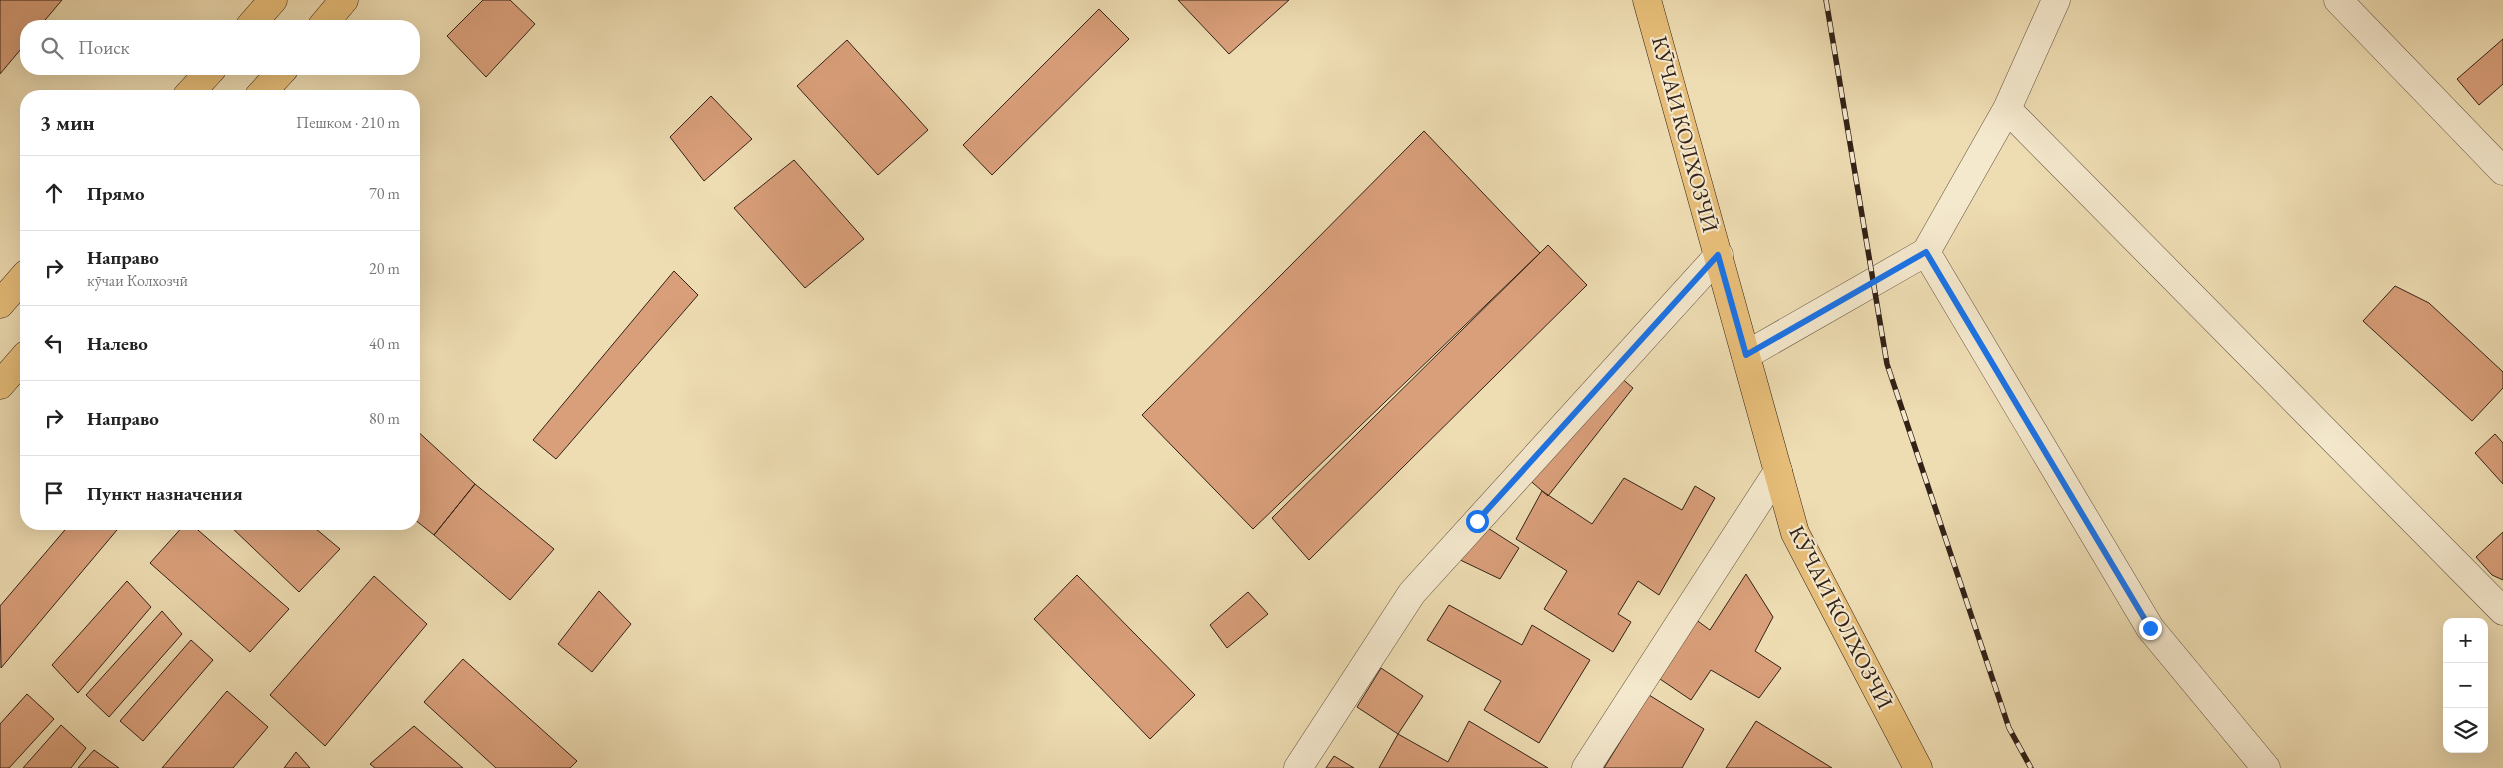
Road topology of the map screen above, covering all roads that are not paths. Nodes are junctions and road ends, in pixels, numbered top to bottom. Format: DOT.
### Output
graph roads {
  1 [pos="273,0"];
  2 [pos="344,0"];
  3 [pos="1647,0"];
  4 [pos="2056,0"];
  5 [pos="2338,0"];
  6 [pos="255,20"];
  7 [pos="327,20"];
  8 [pos="206,75"];
  9 [pos="278,75"];
  10 [pos="193,90"];
  11 [pos="265,90"];
  12 [pos="2007,109"];
  13 [pos="2503,170"];
  14 [pos="1926,252"];
  15 [pos="1718,255"];
  16 [pos="20,281"];
  17 [pos="0,304"];
  18 [pos="1746,355"];
  19 [pos="20,362"];
  20 [pos="0,385"];
  21 [pos="1778,471"];
  22 [pos="2503,611"];
  23 [pos="1298,768"];
  24 [pos="1586,768"];
  25 [pos="1918,768"];
  26 [pos="2266,768"];
  1 -- 6 [label="main road"];
  2 -- 7 [label="main road"];
  3 -- 15 [label="main road, КӮЧАИ КОЛХОЗЧӢ"];
  4 -- 12 [label="street"];
  5 -- 13 [label="street"];
  8 -- 10 [label="main road"];
  9 -- 11 [label="main road"];
  12 -- 14 [label="street"];
  12 -- 22 [label="street"];
  14 -- 18 [label="street"];
  14 -- 26 [label="street"];
  15 -- 18 [label="main road, КӮЧАИ КОЛХОЗЧӢ"];
  15 -- 23 [label="street"];
  16 -- 17 [label="main road"];
  18 -- 21 [label="main road, КӮЧАИ КОЛХОЗЧӢ"];
  19 -- 20 [label="main road"];
  21 -- 24 [label="street"];
  21 -- 25 [label="main road, КӮЧАИ КОЛХОЗЧӢ"];
}
